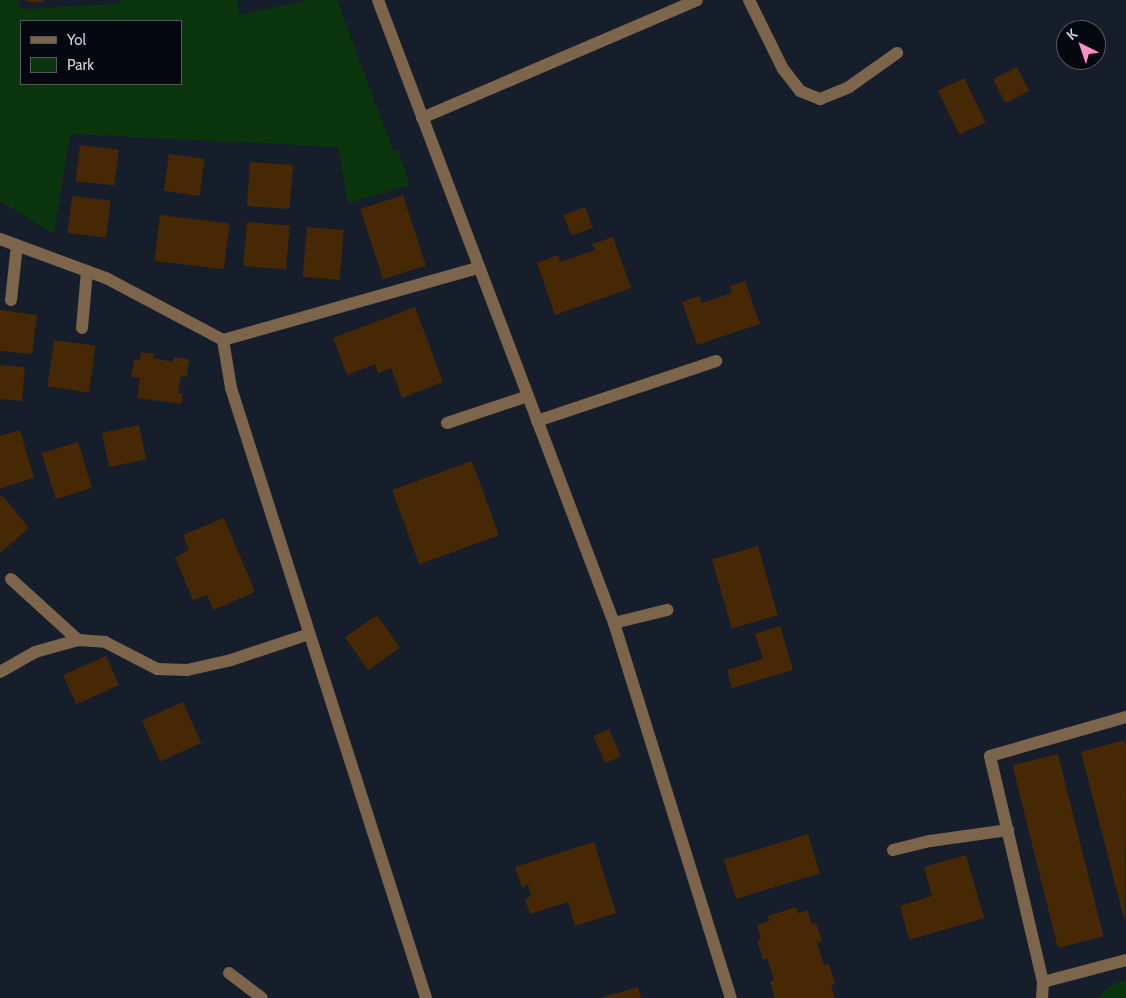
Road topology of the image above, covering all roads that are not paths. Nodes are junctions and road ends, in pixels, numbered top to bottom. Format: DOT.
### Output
graph roads {
  1 [pos="378,0"];
  2 [pos="697,0"];
  3 [pos="749,0"];
  4 [pos="897,53"];
  5 [pos="422,118"];
  6 [pos="0,239"];
  7 [pos="17,245"];
  8 [pos="477,268"];
  9 [pos="87,271"];
  10 [pos="11,300"];
  11 [pos="82,328"];
  12 [pos="223,340"];
  13 [pos="716,360"];
  14 [pos="528,396"];
  15 [pos="536,421"];
  16 [pos="447,423"];
  17 [pos="11,579"];
  18 [pos="667,610"];
  19 [pos="614,623"];
  20 [pos="309,634"];
  21 [pos="78,640"];
  22 [pos="0,672"];
  23 [pos="1126,717"];
  24 [pos="1008,830"];
  25 [pos="893,850"];
  26 [pos="1126,960"];
  27 [pos="229,973"];
  28 [pos="1043,982"];
  29 [pos="262,998"];
  30 [pos="426,998"];
  31 [pos="731,998"];
  32 [pos="1042,998"];
  1 -- 5 [label="street"];
  2 -- 5 [label="street"];
  3 -- 4 [label="street"];
  5 -- 8 [label="street"];
  6 -- 7 [label="street"];
  7 -- 9 [label="street"];
  7 -- 10 [label="street"];
  8 -- 12 [label="street"];
  8 -- 14 [label="street"];
  9 -- 11 [label="street"];
  9 -- 12 [label="street"];
  12 -- 20 [label="street"];
  13 -- 15 [label="street"];
  14 -- 15 [label="street"];
  14 -- 16 [label="street"];
  15 -- 19 [label="street"];
  17 -- 21 [label="street"];
  18 -- 19 [label="street"];
  19 -- 31 [label="street"];
  20 -- 21 [label="street"];
  20 -- 30 [label="street"];
  21 -- 22 [label="street"];
  23 -- 24 [label="street"];
  24 -- 25 [label="street"];
  24 -- 28 [label="street"];
  26 -- 28 [label="street"];
  27 -- 29 [label="street"];
  28 -- 32 [label="street"];
}
